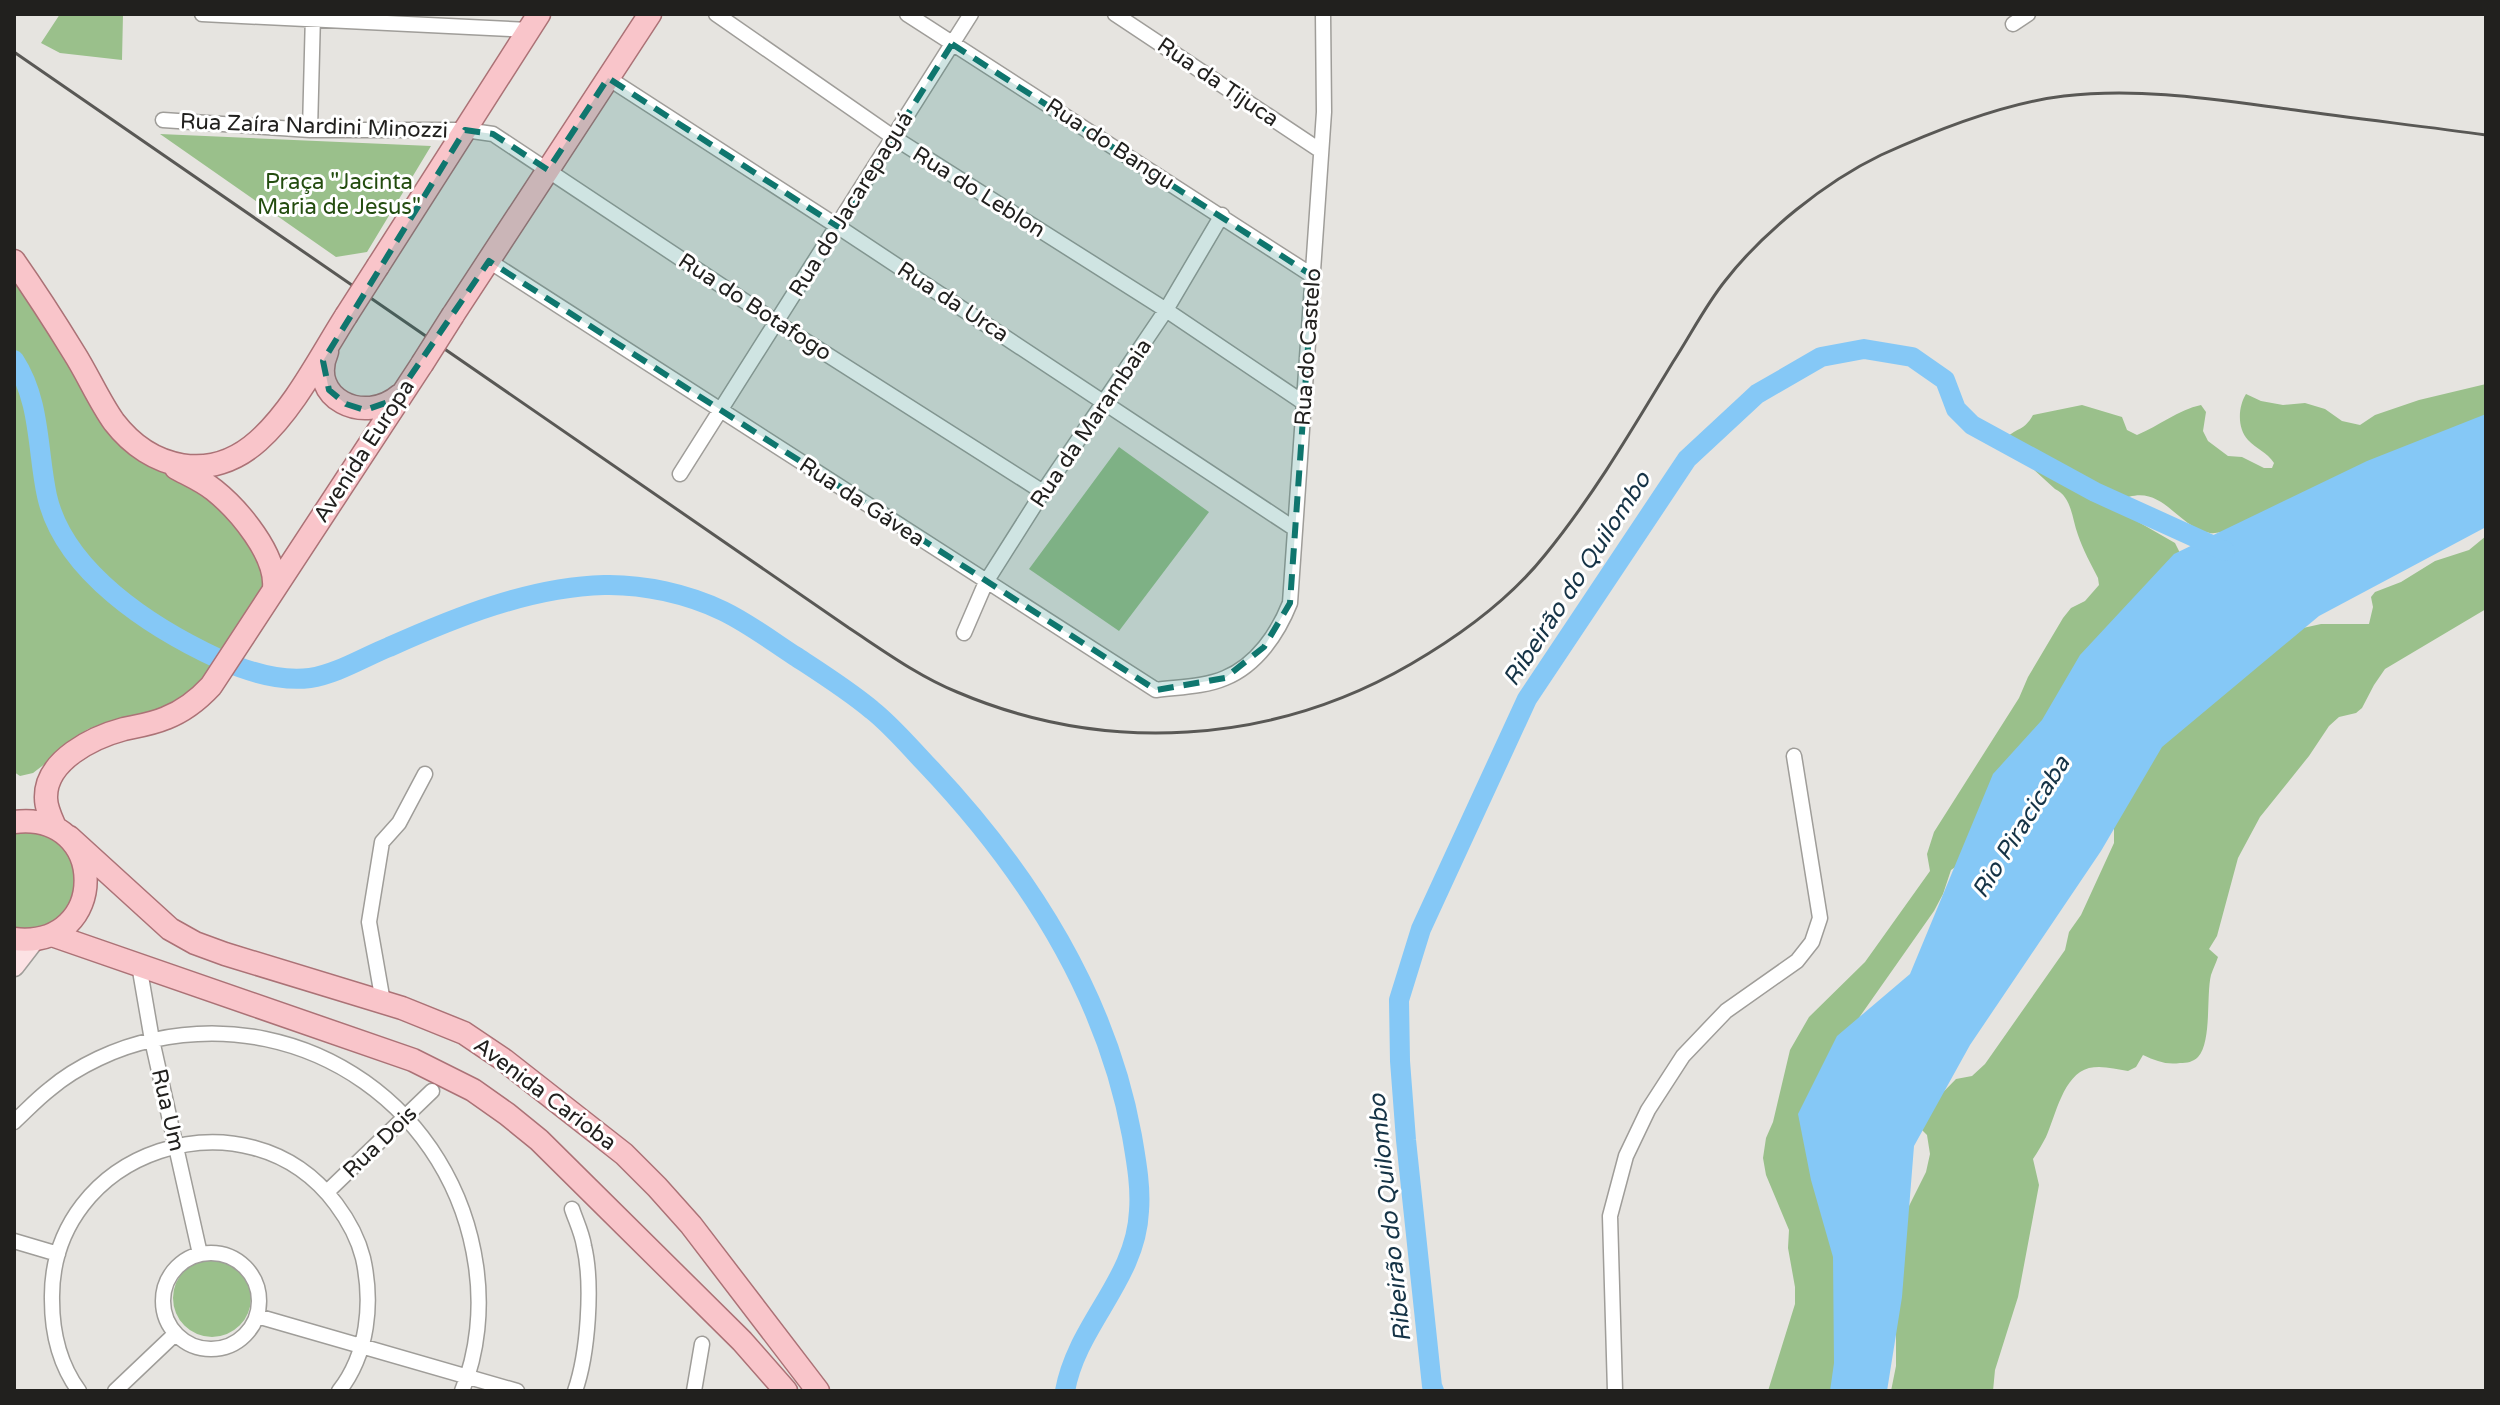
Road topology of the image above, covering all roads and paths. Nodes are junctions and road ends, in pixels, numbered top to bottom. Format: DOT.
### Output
graph roads {
  1 [pos="202,14"];
  2 [pos="650,14"];
  3 [pos="716,14"];
  4 [pos="907,14"];
  5 [pos="971,14"];
  6 [pos="1115,14"];
  7 [pos="2028,14"];
  8 [pos="313,17"];
  9 [pos="1320,17"];
  10 [pos="534,22"];
  11 [pos="2013,24"];
  12 [pos="952,44"];
  13 [pos="608,78"];
  14 [pos="163,120"];
  15 [pos="310,130"];
  16 [pos="465,130"];
  17 [pos="893,137"];
  18 [pos="1321,151"];
  19 [pos="548,170"];
  20 [pos="1222,215"];
  21 [pos="837,226"];
  22 [pos="14,261"];
  23 [pos="489,261"];
  24 [pos="1313,276"];
  25 [pos="1166,310"];
  26 [pos="776,322"];
  27 [pos="334,336"];
  28 [pos="403,392"];
  29 [pos="1106,402"];
  30 [pos="1304,403"];
  31 [pos="720,410"];
  32 [pos="167,463"];
  33 [pos="680,474"];
  34 [pos="1043,492"];
  35 [pos="1295,529"];
  36 [pos="986,582"];
  37 [pos="274,588"];
  38 [pos="964,633"];
  39 [pos="1246,666"];
  40 [pos="1794,756"];
  41 [pos="425,774"];
  42 [pos="14,822"];
  43 [pos="62,832"];
  44 [pos="33,938"];
  45 [pos="139,965"];
  46 [pos="14,966"];
  47 [pos="383,1002"];
  48 [pos="152,1040"];
  49 [pos="432,1091"];
  50 [pos="407,1116"];
  51 [pos="14,1122"];
  52 [pos="175,1145"];
  53 [pos="327,1192"];
  54 [pos="572,1209"];
  55 [pos="14,1241"];
  56 [pos="58,1254"];
  57 [pos="200,1254"];
  58 [pos="257,1316"];
  59 [pos="175,1334"];
  60 [pos="702,1344"];
  61 [pos="362,1345"];
  62 [pos="465,1384"];
  63 [pos="79,1391"];
  64 [pos="115,1391"];
  65 [pos="339,1391"];
  66 [pos="517,1391"];
  67 [pos="575,1391"];
  68 [pos="694,1391"];
  69 [pos="786,1391"];
  70 [pos="818,1391"];
  71 [pos="1615,1391"];
  1 -- 8 [label="street"];
  2 -- 13 [label="main road, Avenida Europa"];
  3 -- 17 [label="street, Rua do Leblon"];
  4 -- 12 [label="street, Rua do Bangu"];
  5 -- 12 [label="street, Rua do Jacarepaguá"];
  6 -- 18 [label="street, Rua da Tijuca"];
  7 -- 11 [label="street"];
  8 -- 10 [label="street"];
  8 -- 15 [label="street"];
  9 -- 18 [label="street, Rua do Castelo"];
  10 -- 16 [label="main road"];
  12 -- 17 [label="street, Rua do Jacarepaguá"];
  12 -- 20 [label="street, Rua do Bangu"];
  13 -- 19 [label="main road, Avenida Europa"];
  13 -- 21 [label="street, Rua da Urca"];
  14 -- 15 [label="street, Rua Zaíra Nardini Minozzi"];
  15 -- 16 [label="street, Rua Zaíra Nardini Minozzi"];
  16 -- 19 [label="street, Rua do Botafogo"];
  16 -- 27 [label="main road, bridge"];
  17 -- 21 [label="street, Rua do Jacarepaguá"];
  17 -- 25 [label="street, Rua do Leblon"];
  18 -- 24 [label="street, Rua do Castelo"];
  19 -- 23 [label="main road, Avenida Europa"];
  19 -- 26 [label="street, Rua do Botafogo"];
  20 -- 24 [label="street, Rua do Bangu"];
  20 -- 25 [label="street, Rua da Marambaia"];
  21 -- 26 [label="street, Rua do Jacarepaguá"];
  21 -- 29 [label="street, Rua da Urca"];
  22 -- 32 [label="main road"];
  23 -- 28 [label="main road, Avenida Europa, bridge"];
  23 -- 31 [label="street, Rua da Gávea"];
  24 -- 30 [label="street, Rua do Castelo"];
  25 -- 29 [label="street, Rua da Marambaia"];
  25 -- 30 [label="street, Rua do Leblon"];
  26 -- 31 [label="street, Rua do Jacarepaguá"];
  26 -- 34 [label="street, Rua do Botafogo"];
  27 -- 28 [label="main road"];
  27 -- 32 [label="main road"];
  28 -- 37 [label="main road, Avenida Europa"];
  29 -- 34 [label="street, Rua da Marambaia"];
  29 -- 35 [label="street, Rua da Urca"];
  30 -- 35 [label="street, Rua do Castelo"];
  31 -- 33 [label="street, Rua do Jacarepaguá"];
  31 -- 36 [label="street, Rua da Gávea"];
  32 -- 37 [label="main road"];
  34 -- 36 [label="street, Rua da Marambaia"];
  35 -- 39 [label="street, Rua do Castelo"];
  36 -- 38 [label="street, Rua da Marambaia"];
  36 -- 39 [label="street, Rua da Gávea"];
  37 -- 43 [label="main road, Avenida Europa"];
  40 -- 71 [label="street"];
  41 -- 47 [label="street"];
  42 -- 43 [label="main road"];
  43 -- 44 [label="main road, Avenida Europa"];
  43 -- 47 [label="main road, Avenida Carioba"];
  44 -- 45 [label="main road, Avenida Carioba"];
  44 -- 46 [label="main road"];
  45 -- 48 [label="street, Rua Um"];
  45 -- 69 [label="main road, Avenida Carioba"];
  47 -- 70 [label="main road, Avenida Carioba"];
  48 -- 50 [label="street"];
  48 -- 51 [label="street"];
  48 -- 52 [label="street, Rua Um"];
  49 -- 50 [label="street, Rua Dois"];
  50 -- 53 [label="street, Rua Dois"];
  50 -- 62 [label="street"];
  52 -- 53 [label="street"];
  52 -- 56 [label="street"];
  52 -- 57 [label="street, Rua Um"];
  53 -- 61 [label="street"];
  54 -- 67 [label="street"];
  55 -- 56 [label="street"];
  56 -- 63 [label="street"];
  57 -- 58 [label="street"];
  57 -- 59 [label="street"];
  58 -- 59 [label="street"];
  58 -- 61 [label="street"];
  59 -- 64 [label="street"];
  60 -- 68 [label="street"];
  61 -- 62 [label="street"];
  61 -- 65 [label="street"];
  62 -- 66 [label="street"];
}
